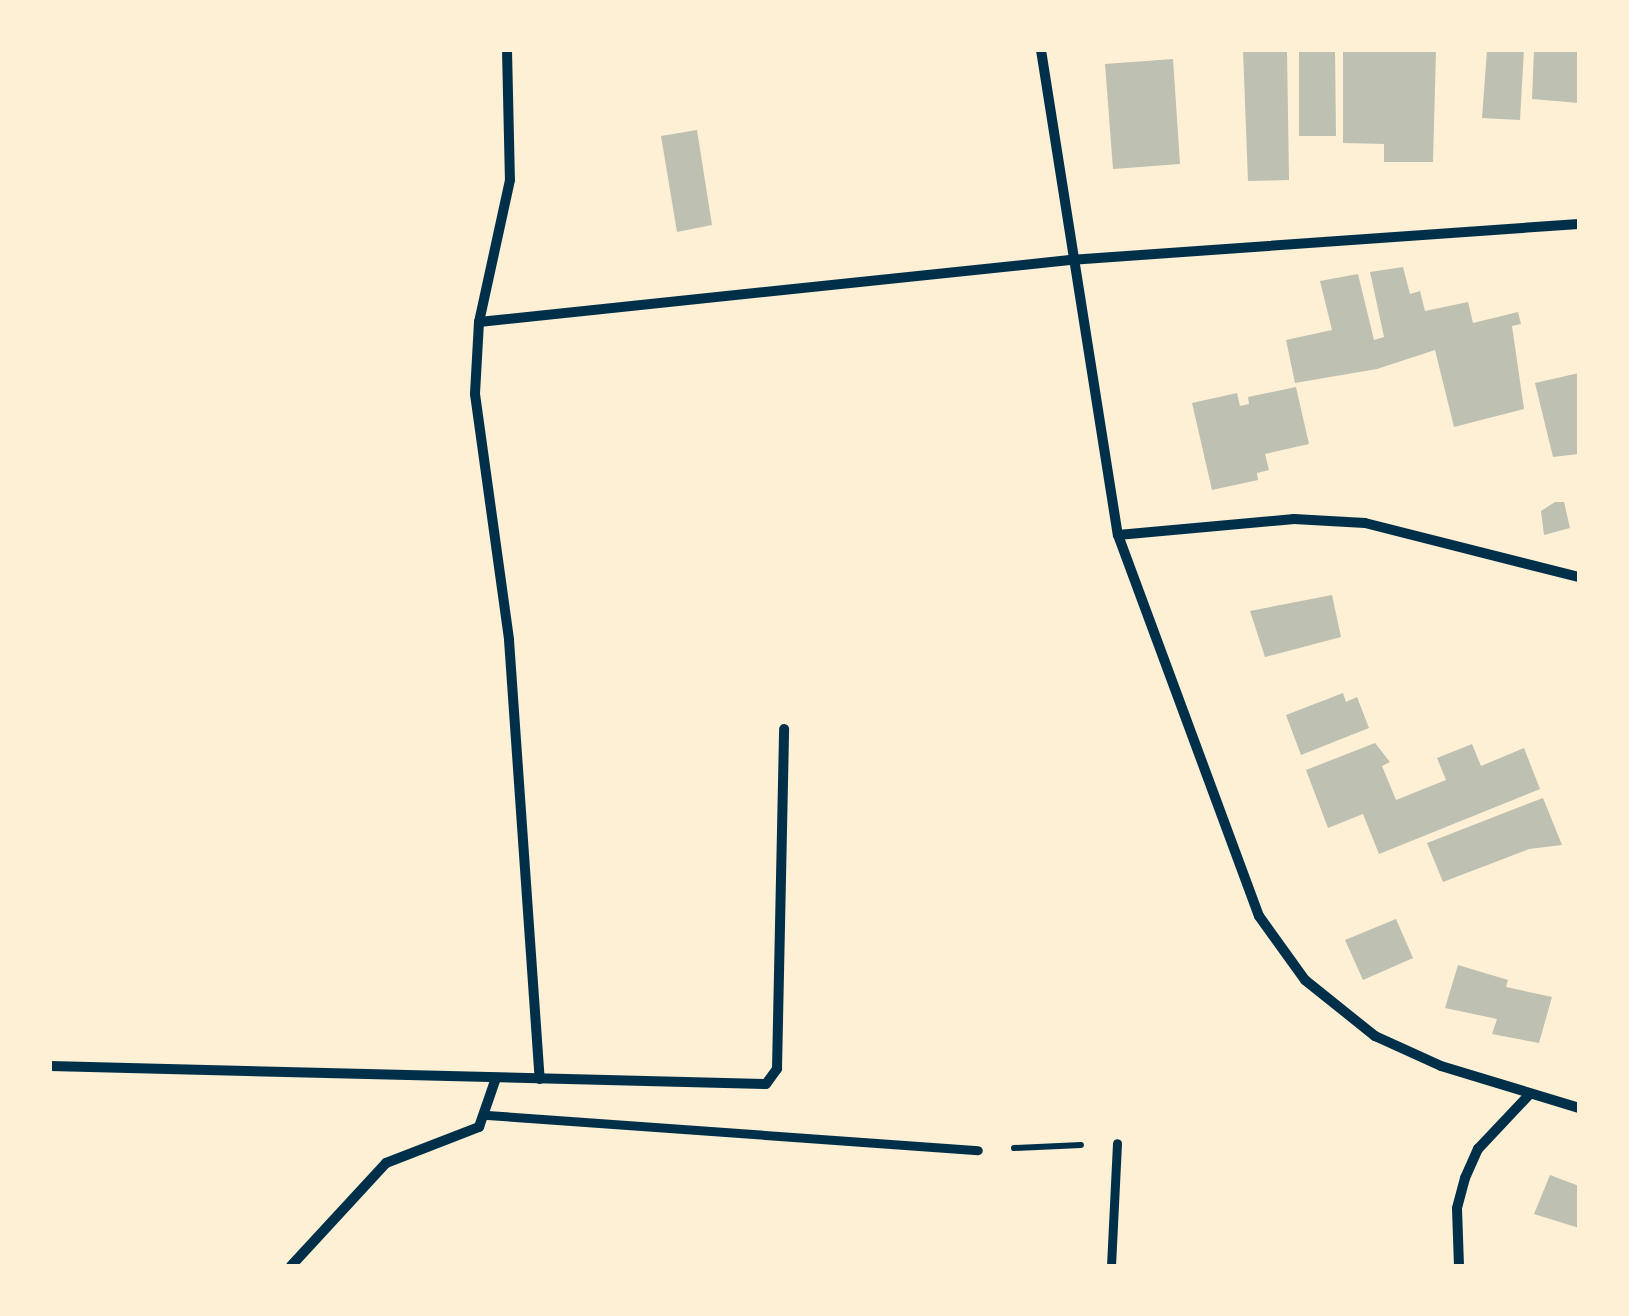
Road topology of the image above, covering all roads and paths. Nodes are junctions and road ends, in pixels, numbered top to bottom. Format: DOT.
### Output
graph roads {
  1 [pos="507,50"];
  2 [pos="1040,50"];
  3 [pos="1579,224"];
  4 [pos="1070,260"];
  5 [pos="479,322"];
  6 [pos="1118,535"];
  7 [pos="1579,577"];
  8 [pos="784,729"];
  9 [pos="50,1066"];
  10 [pos="496,1078"];
  11 [pos="540,1080"];
  12 [pos="1528,1096"];
  13 [pos="1579,1108"];
  14 [pos="487,1115"];
  15 [pos="1117,1143"];
  16 [pos="978,1150"];
  17 [pos="291,1266"];
  18 [pos="1110,1266"];
  19 [pos="1459,1266"];
  1 -- 5 [label="street"];
  2 -- 4 [label="street"];
  3 -- 4 [label="street"];
  4 -- 5 [label="street"];
  4 -- 6 [label="street"];
  5 -- 11 [label="street"];
  6 -- 7 [label="street"];
  6 -- 12 [label="street"];
  8 -- 11 [label="street"];
  9 -- 10 [label="street"];
  10 -- 11 [label="street"];
  10 -- 14 [label="street"];
  12 -- 13 [label="street"];
  12 -- 19 [label="street"];
  14 -- 16 [label="street"];
  14 -- 17 [label="street"];
  15 -- 16 [label="path"];
  15 -- 18 [label="street"];
}
